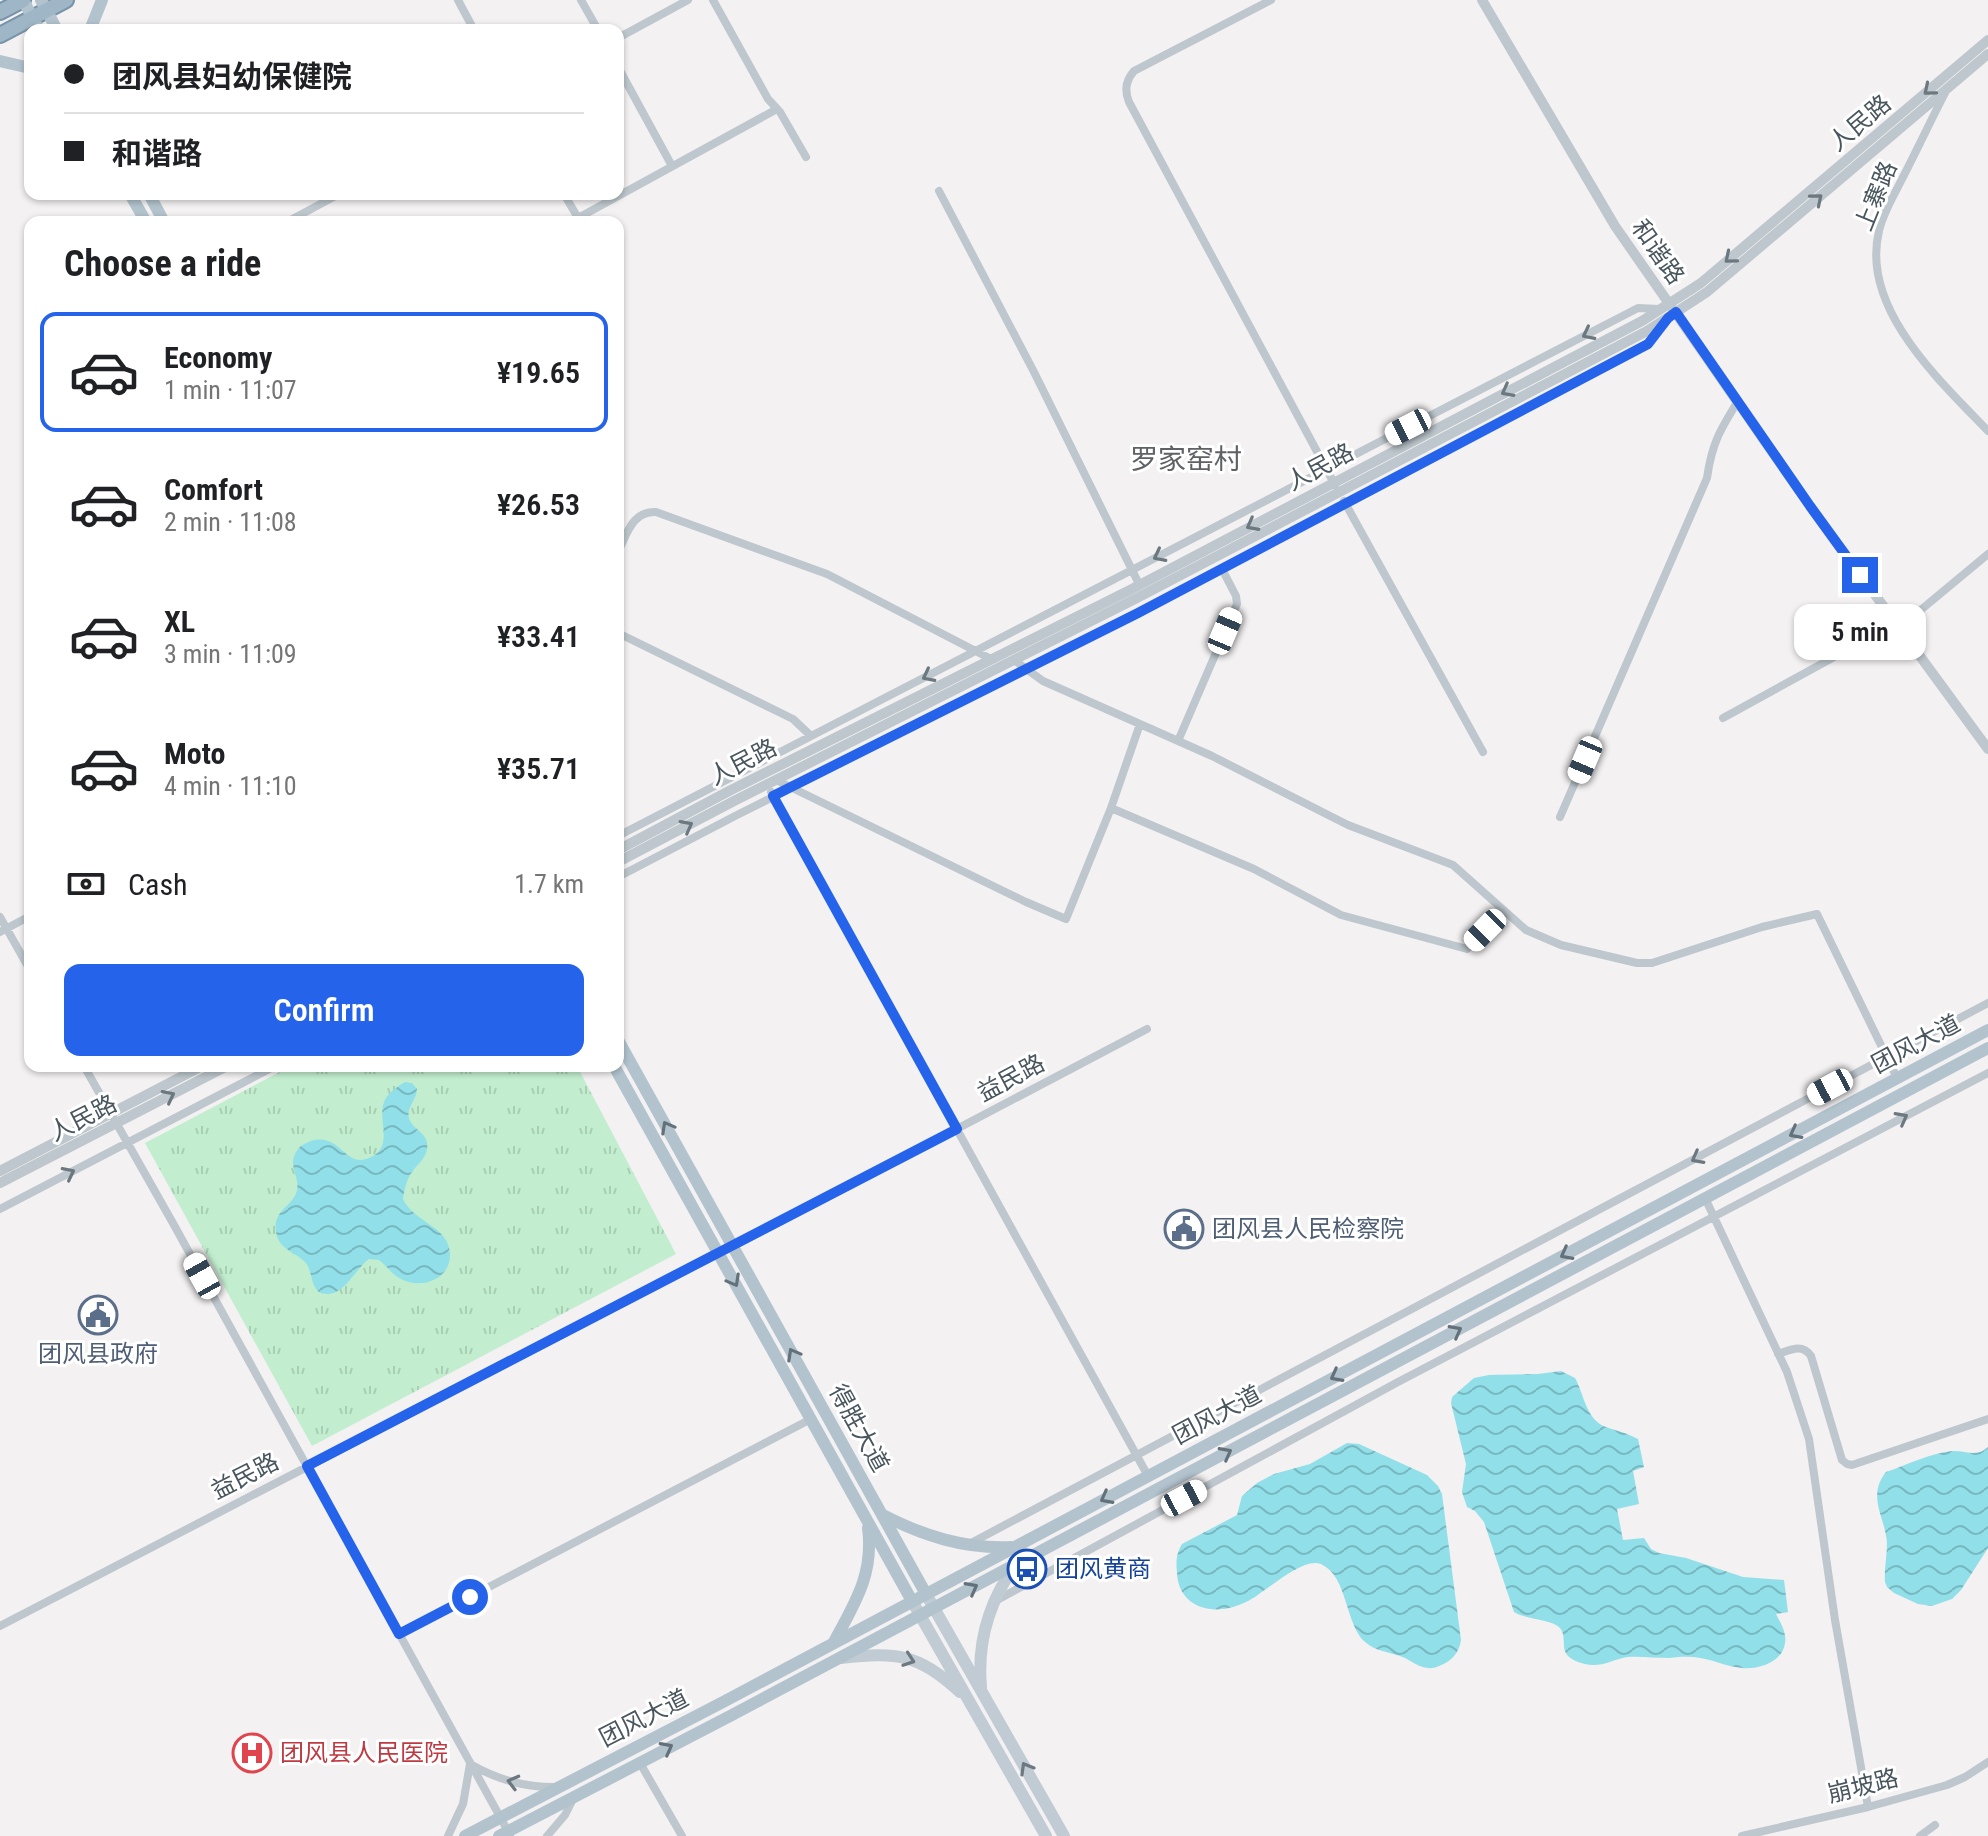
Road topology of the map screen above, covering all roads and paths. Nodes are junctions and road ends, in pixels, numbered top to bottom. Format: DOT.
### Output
graph roads {
  1 [pos="23,0"];
  2 [pos="66,0"];
  3 [pos="102,0"];
  4 [pos="458,0"];
  5 [pos="581,0"];
  6 [pos="688,0"];
  7 [pos="713,0"];
  8 [pos="1271,0"];
  9 [pos="1482,0"];
  10 [pos="44,5"];
  11 [pos="0,12"];
  12 [pos="36,24"];
  13 [pos="54,24"];
  14 [pos="92,24"];
  15 [pos="471,24"];
  16 [pos="595,24"];
  17 [pos="24,28"];
  18 [pos="0,35"];
  19 [pos="624,35"];
  20 [pos="1988,40"];
  21 [pos="1988,54"];
  22 [pos="0,61"];
  23 [pos="24,67"];
  24 [pos="624,78"];
  25 [pos="1947,89"];
  26 [pos="777,109"];
  27 [pos="806,157"];
  28 [pos="672,166"];
  29 [pos="939,191"];
  30 [pos="624,193"];
  31 [pos="328,200"];
  32 [pos="611,200"];
  33 [pos="298,216"];
  34 [pos="582,216"];
  35 [pos="1668,311"];
  36 [pos="1738,401"];
  37 [pos="1988,431"];
  38 [pos="1327,469"];
  39 [pos="1336,487"];
  40 [pos="1345,504"];
  41 [pos="624,539"];
  42 [pos="1988,554"];
  43 [pos="1222,569"];
  44 [pos="1132,570"];
  45 [pos="1139,584"];
  46 [pos="1897,625"];
  47 [pos="624,636"];
  48 [pos="975,651"];
  49 [pos="991,659"];
  50 [pos="1014,660"];
  51 [pos="1026,669"];
  52 [pos="1723,718"];
  53 [pos="1140,724"];
  54 [pos="811,736"];
  55 [pos="1178,741"];
  56 [pos="1988,749"];
  57 [pos="1483,752"];
  58 [pos="771,782"];
  59 [pos="791,787"];
  60 [pos="773,796"];
  61 [pos="1111,808"];
  62 [pos="1560,817"];
  63 [pos="624,833"];
  64 [pos="624,847"];
  65 [pos="624,859"];
  66 [pos="624,874"];
  67 [pos="1504,912"];
  68 [pos="0,917"];
  69 [pos="24,919"];
  70 [pos="3,930"];
  71 [pos="24,961"];
  72 [pos="1988,1003"];
  73 [pos="1147,1029"];
  74 [pos="1988,1030"];
  75 [pos="1988,1048"];
  76 [pos="624,1051"];
  77 [pos="1887,1057"];
  78 [pos="87,1072"];
  79 [pos="192,1072"];
  80 [pos="214,1072"];
  81 [pos="264,1072"];
  82 [pos="617,1072"];
  83 [pos="1988,1073"];
  84 [pos="1897,1078"];
  85 [pos="114,1118"];
  86 [pos="957,1129"];
  87 [pos="128,1143"];
  88 [pos="0,1171"];
  89 [pos="0,1183"];
  90 [pos="1705,1198"];
  91 [pos="0,1209"];
  92 [pos="1714,1217"];
  93 [pos="733,1246"];
  94 [pos="718,1254"];
  95 [pos="1778,1354"];
  96 [pos="811,1419"];
  97 [pos="1988,1419"];
  98 [pos="1136,1455"];
  99 [pos="307,1466"];
  100 [pos="1148,1476"];
  101 [pos="882,1514"];
  102 [pos="865,1517"];
  103 [pos="967,1546"];
  104 [pos="1014,1547"];
  105 [pos="1016,1564"];
  106 [pos="926,1594"];
  107 [pos="912,1601"];
  108 [pos="993,1602"];
  109 [pos="934,1607"];
  110 [pos="920,1615"];
  111 [pos="0,1626"];
  112 [pos="399,1634"];
  113 [pos="834,1643"];
  114 [pos="838,1658"];
  115 [pos="981,1691"];
  116 [pos="968,1699"];
  117 [pos="1988,1762"];
  118 [pos="640,1763"];
  119 [pos="470,1764"];
  120 [pos="558,1787"];
  121 [pos="574,1797"];
  122 [pos="1868,1807"];
  123 [pos="500,1818"];
  124 [pos="1935,1825"];
  125 [pos="506,1834"];
  126 [pos="448,1836"];
  127 [pos="465,1836"];
  128 [pos="547,1836"];
  129 [pos="682,1836"];
  130 [pos="1046,1836"];
  131 [pos="1064,1836"];
  132 [pos="1742,1836"];
  133 [pos="1920,1836"];
  1 -- 11 [label="highway"];
  1 -- 12 [label="main road"];
  2 -- 10 [label="highway"];
  3 -- 14 [label="main road"];
  4 -- 15 [label="street"];
  5 -- 16 [label="street"];
  6 -- 19 [label="street"];
  7 -- 26 [label="street"];
  8 -- 38 [label="street"];
  9 -- 35 [label="street, 和谐路"];
  10 -- 12 [label="highway"];
  10 -- 13 [label="main road"];
  17 -- 18 [label="highway"];
  20 -- 35 [label="street, 人民路, one-way"];
  21 -- 25 [label="street, 人民路"];
  22 -- 23 [label="main road"];
  24 -- 28 [label="street"];
  35 -- 25 [label="street, 人民路, one-way"];
  25 -- 37 [label="street, 上寨路"];
  26 -- 27 [label="street"];
  26 -- 28 [label="street"];
  28 -- 30 [label="street"];
  29 -- 44 [label="street"];
  31 -- 33 [label="street"];
  32 -- 34 [label="street"];
  35 -- 36 [label="street, 和谐路"];
  35 -- 38 [label="street, one-way"];
  35 -- 39 [label="street, 人民路"];
  35 -- 40 [label="street"];
  36 -- 46 [label="street, 和谐路"];
  36 -- 62 [label="street"];
  38 -- 39 [label="street"];
  38 -- 44 [label="street, one-way"];
  39 -- 40 [label="street"];
  39 -- 45 [label="street, 人民路, one-way"];
  39 -- 50 [label="street, 人民路"];
  40 -- 43 [label="street"];
  40 -- 57 [label="street"];
  41 -- 48 [label="street"];
  42 -- 46 [label="street"];
  43 -- 51 [label="street"];
  43 -- 55 [label="street"];
  44 -- 45 [label="street"];
  44 -- 48 [label="street"];
  45 -- 49 [label="street, 人民路"];
  46 -- 52 [label="street"];
  46 -- 56 [label="street, 和谐路"];
  47 -- 54 [label="street"];
  48 -- 49 [label="street"];
  48 -- 54 [label="street, one-way"];
  49 -- 64 [label="street, 人民路"];
  50 -- 51 [label="street"];
  50 -- 58 [label="street, 人民路"];
  51 -- 53 [label="street"];
  51 -- 59 [label="street"];
  53 -- 55 [label="street"];
  53 -- 61 [label="street"];
  54 -- 63 [label="street"];
  55 -- 67 [label="street"];
  58 -- 59 [label="street"];
  58 -- 60 [label="street"];
  65 -- 58 [label="street, 人民路, one-way"];
  59 -- 60 [label="street"];
  59 -- 61 [label="street"];
  60 -- 66 [label="street"];
  60 -- 86 [label="street"];
  61 -- 67 [label="street"];
  67 -- 77 [label="street"];
  68 -- 70 [label="street"];
  69 -- 70 [label="street"];
  70 -- 71 [label="street"];
  72 -- 77 [label="street"];
  73 -- 86 [label="street, 益民路"];
  74 -- 84 [label="main road, 团风大道"];
  75 -- 90 [label="main road, 团风大道"];
  93 -- 76 [label="main road, 得胜大道, one-way"];
  77 -- 84 [label="street"];
  77 -- 98 [label="street, one-way"];
  78 -- 85 [label="street"];
  79 -- 85 [label="street, 人民路"];
  85 -- 80 [label="street, 人民路, one-way"];
  81 -- 87 [label="street"];
  82 -- 94 [label="main road, 得胜大道"];
  92 -- 83 [label="street, one-way"];
  84 -- 100 [label="main road, 团风大道, one-way"];
  85 -- 87 [label="street"];
  85 -- 88 [label="street, 人民路"];
  85 -- 89 [label="street, 人民路"];
  86 -- 93 [label="street, 益民路"];
  86 -- 98 [label="street"];
  91 -- 87 [label="street, one-way"];
  87 -- 99 [label="street"];
  90 -- 92 [label="street"];
  105 -- 90 [label="main road, 团风大道, one-way"];
  92 -- 95 [label="street"];
  92 -- 108 [label="street"];
  93 -- 94 [label="street, 益民路"];
  101 -- 93 [label="main road, 得胜大道, one-way"];
  94 -- 96 [label="main road, 得胜大道, one-way"];
  94 -- 99 [label="street, 益民路"];
  95 -- 97 [label="street"];
  95 -- 122 [label="street"];
  96 -- 102 [label="main road, 得胜大道"];
  96 -- 112 [label="street"];
  98 -- 100 [label="street"];
  98 -- 103 [label="street"];
  99 -- 111 [label="street, 益民路"];
  99 -- 112 [label="street"];
  100 -- 104 [label="main road, 团风大道, one-way"];
  101 -- 103 [label="main road"];
  101 -- 106 [label="main road, 得胜大道"];
  102 -- 107 [label="main road, 得胜大道"];
  102 -- 113 [label="main road"];
  103 -- 104 [label="main road"];
  104 -- 106 [label="main road, 团风大道"];
  105 -- 108 [label="main road"];
  109 -- 105 [label="main road, 团风大道, one-way"];
  106 -- 107 [label="main road, 团风大道"];
  106 -- 109 [label="main road, 得胜大道"];
  107 -- 110 [label="main road, 得胜大道"];
  107 -- 113 [label="main road, 团风大道"];
  108 -- 115 [label="main road"];
  109 -- 110 [label="main road, 团风大道"];
  109 -- 115 [label="main road, 得胜大道"];
  110 -- 114 [label="main road, 团风大道"];
  110 -- 116 [label="main road, 得胜大道"];
  112 -- 119 [label="street"];
  113 -- 120 [label="main road, 团风大道"];
  114 -- 116 [label="main road, one-way"];
  118 -- 114 [label="main road, 团风大道, one-way"];
  131 -- 115 [label="main road, 得胜大道, one-way"];
  116 -- 130 [label="main road, 得胜大道"];
  117 -- 122 [label="street, 崩坡路"];
  118 -- 121 [label="main road, 团风大道"];
  118 -- 129 [label="street"];
  120 -- 119 [label="street, one-way"];
  119 -- 123 [label="street"];
  119 -- 126 [label="street"];
  120 -- 123 [label="main road, 团风大道"];
  121 -- 125 [label="main road, 团风大道"];
  121 -- 128 [label="street"];
  122 -- 132 [label="street, 崩坡路"];
  123 -- 125 [label="street"];
  123 -- 127 [label="main road, 团风大道"];
  124 -- 133 [label="street"];
}
